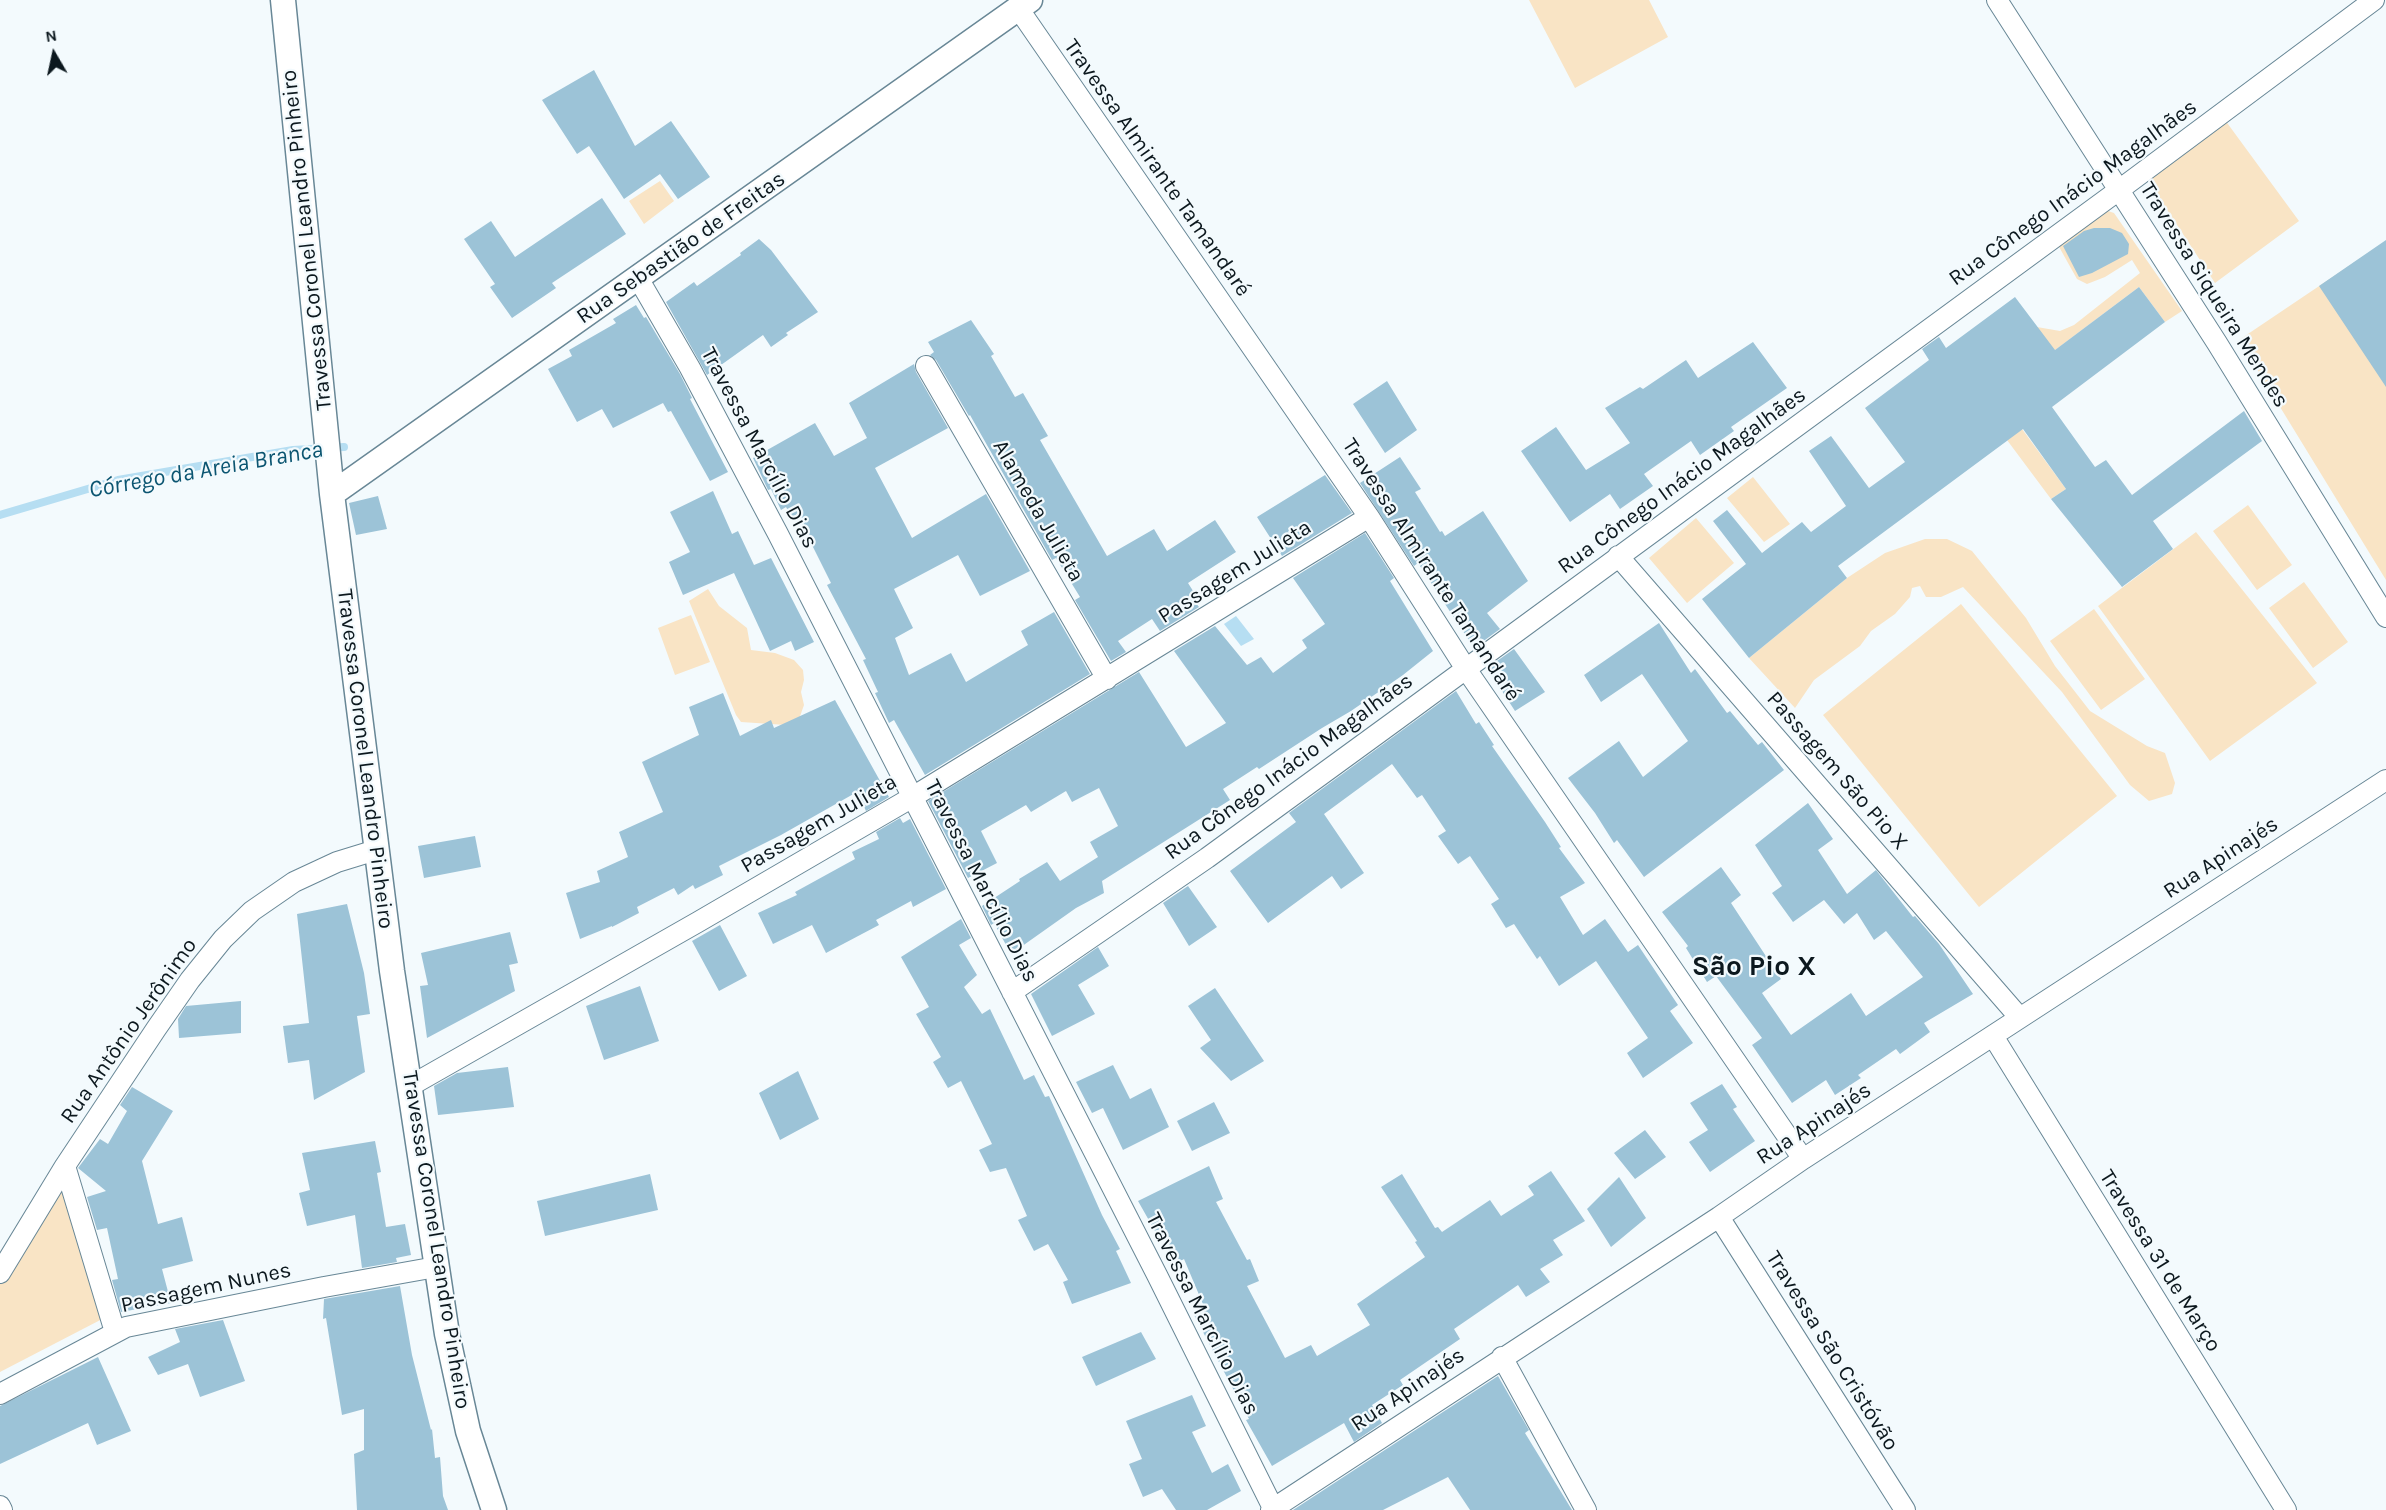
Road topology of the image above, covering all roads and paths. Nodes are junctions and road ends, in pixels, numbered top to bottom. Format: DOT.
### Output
graph roads {
  1 [pos="283,0"];
  2 [pos="1997,0"];
  3 [pos="2374,0"];
  4 [pos="1024,4"];
  5 [pos="2119,190"];
  6 [pos="638,278"];
  7 [pos="926,366"];
  8 [pos="332,494"];
  9 [pos="1370,517"];
  10 [pos="1618,556"];
  11 [pos="2386,617"];
  12 [pos="1466,669"];
  13 [pos="1107,679"];
  14 [pos="2386,780"];
  15 [pos="911,798"];
  16 [pos="376,850"];
  17 [pos="1012,992"];
  18 [pos="2020,1018"];
  19 [pos="1994,1036"];
  20 [pos="410,1086"];
  21 [pos="1803,1159"];
  22 [pos="65,1166"];
  23 [pos="1719,1217"];
  24 [pos="436,1267"];
  25 [pos="0,1273"];
  26 [pos="115,1332"];
  27 [pos="1502,1357"];
  28 [pos="0,1394"];
  29 [pos="494,1510"];
  30 [pos="1272,1510"];
  31 [pos="1586,1510"];
  32 [pos="1905,1510"];
  33 [pos="2286,1510"];
  1 -- 8 [label="street, Travessa Coronel Leandro Pinheiro"];
  2 -- 5 [label="street, Travessa Siqueira Mendes"];
  3 -- 5 [label="street, Rua Cônego Inácio Magalhães"];
  4 -- 6 [label="street, Rua Sebastião de Freitas"];
  4 -- 9 [label="street, Travessa Almirante Tamandaré"];
  5 -- 10 [label="street, Rua Cônego Inácio Magalhães"];
  5 -- 11 [label="street, Travessa Siqueira Mendes"];
  6 -- 8 [label="street, Rua Sebastião de Freitas"];
  6 -- 15 [label="street, Travessa Marcílio Dias"];
  7 -- 13 [label="street, Alameda Julieta"];
  8 -- 16 [label="street, Travessa Coronel Leandro Pinheiro"];
  9 -- 12 [label="street, Travessa Almirante Tamandaré"];
  9 -- 13 [label="street, Passagem Julieta"];
  10 -- 12 [label="street, Rua Cônego Inácio Magalhães"];
  10 -- 18 [label="street, Passagem São Pio X"];
  12 -- 17 [label="street, Rua Cônego Inácio Magalhães"];
  12 -- 21 [label="street, Travessa Almirante Tamandaré"];
  13 -- 15 [label="street, Passagem Julieta"];
  14 -- 18 [label="street, Rua Apinajés"];
  15 -- 17 [label="street, Travessa Marcílio Dias"];
  15 -- 20 [label="street, Passagem Julieta"];
  16 -- 20 [label="street, Travessa Coronel Leandro Pinheiro"];
  16 -- 22 [label="street, Rua Antônio Jerônimo"];
  17 -- 30 [label="street, Travessa Marcílio Dias"];
  18 -- 19 [label="street, Rua Apinajés"];
  19 -- 21 [label="street, Rua Apinajés"];
  19 -- 33 [label="street, Travessa 31 de Março"];
  20 -- 24 [label="street, Travessa Coronel Leandro Pinheiro"];
  21 -- 23 [label="street, Rua Apinajés"];
  22 -- 25 [label="street, Rua Antônio Jerônimo"];
  22 -- 26 [label="street"];
  23 -- 27 [label="street, Rua Apinajés"];
  23 -- 32 [label="street, Travessa São Cristóvão"];
  24 -- 26 [label="street, Passagem Nunes"];
  24 -- 29 [label="street, Travessa Coronel Leandro Pinheiro"];
  26 -- 28 [label="street, Passagem Nunes"];
  27 -- 30 [label="street, Rua Apinajés"];
  27 -- 31 [label="street"];
}
